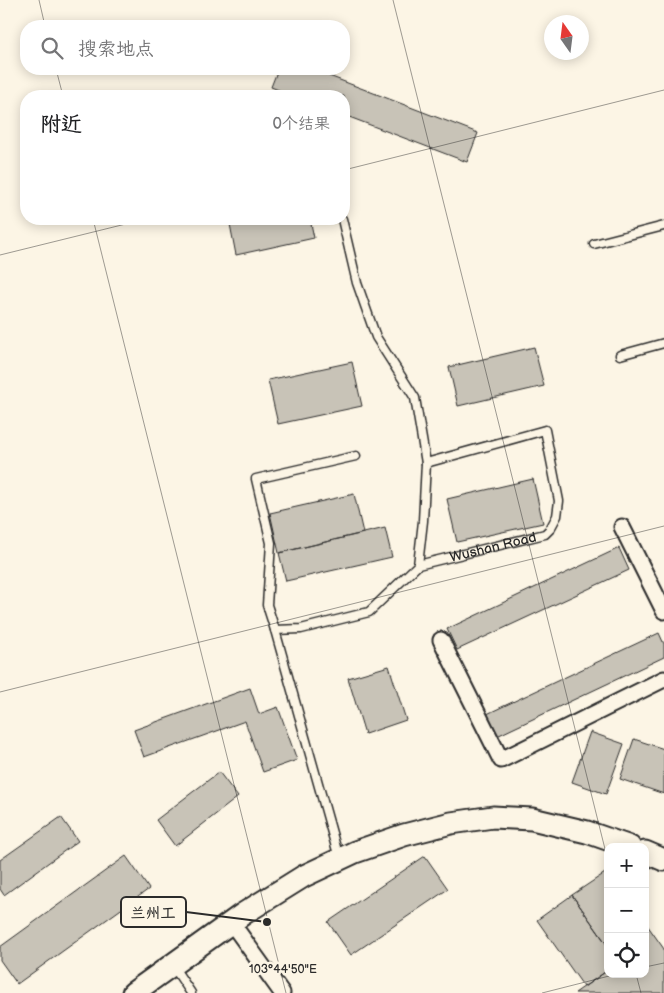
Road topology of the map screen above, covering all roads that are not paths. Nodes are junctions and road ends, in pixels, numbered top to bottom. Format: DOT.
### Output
graph roads {
  1 [pos="343,225"];
  2 [pos="664,227"];
  3 [pos="594,244"];
  4 [pos="664,343"];
  5 [pos="620,355"];
  6 [pos="356,456"];
  7 [pos="426,463"];
  8 [pos="622,527"];
  9 [pos="418,565"];
  10 [pos="664,611"];
  11 [pos="275,630"];
  12 [pos="441,640"];
  13 [pos="664,679"];
  14 [pos="619,843"];
  15 [pos="649,854"];
  16 [pos="340,860"];
  17 [pos="664,860"];
  18 [pos="231,922"];
  19 [pos="172,965"];
  20 [pos="133,993"];
  21 [pos="191,993"];
  22 [pos="282,993"];
  1 -- 7 [label="lane"];
  2 -- 3 [label="lane"];
  4 -- 5 [label="lane"];
  6 -- 11 [label="lane"];
  7 -- 9 [label="lane"];
  7 -- 9 [label="lane, Wushan Road"];
  8 -- 10 [label="street"];
  9 -- 11 [label="lane"];
  11 -- 16 [label="lane"];
  12 -- 13 [label="street"];
  14 -- 16 [label="main road"];
  15 -- 17 [label="main road"];
  16 -- 18 [label="main road"];
  18 -- 19 [label="main road"];
  18 -- 22 [label="street"];
  19 -- 20 [label="main road"];
  19 -- 21 [label="lane"];
}
